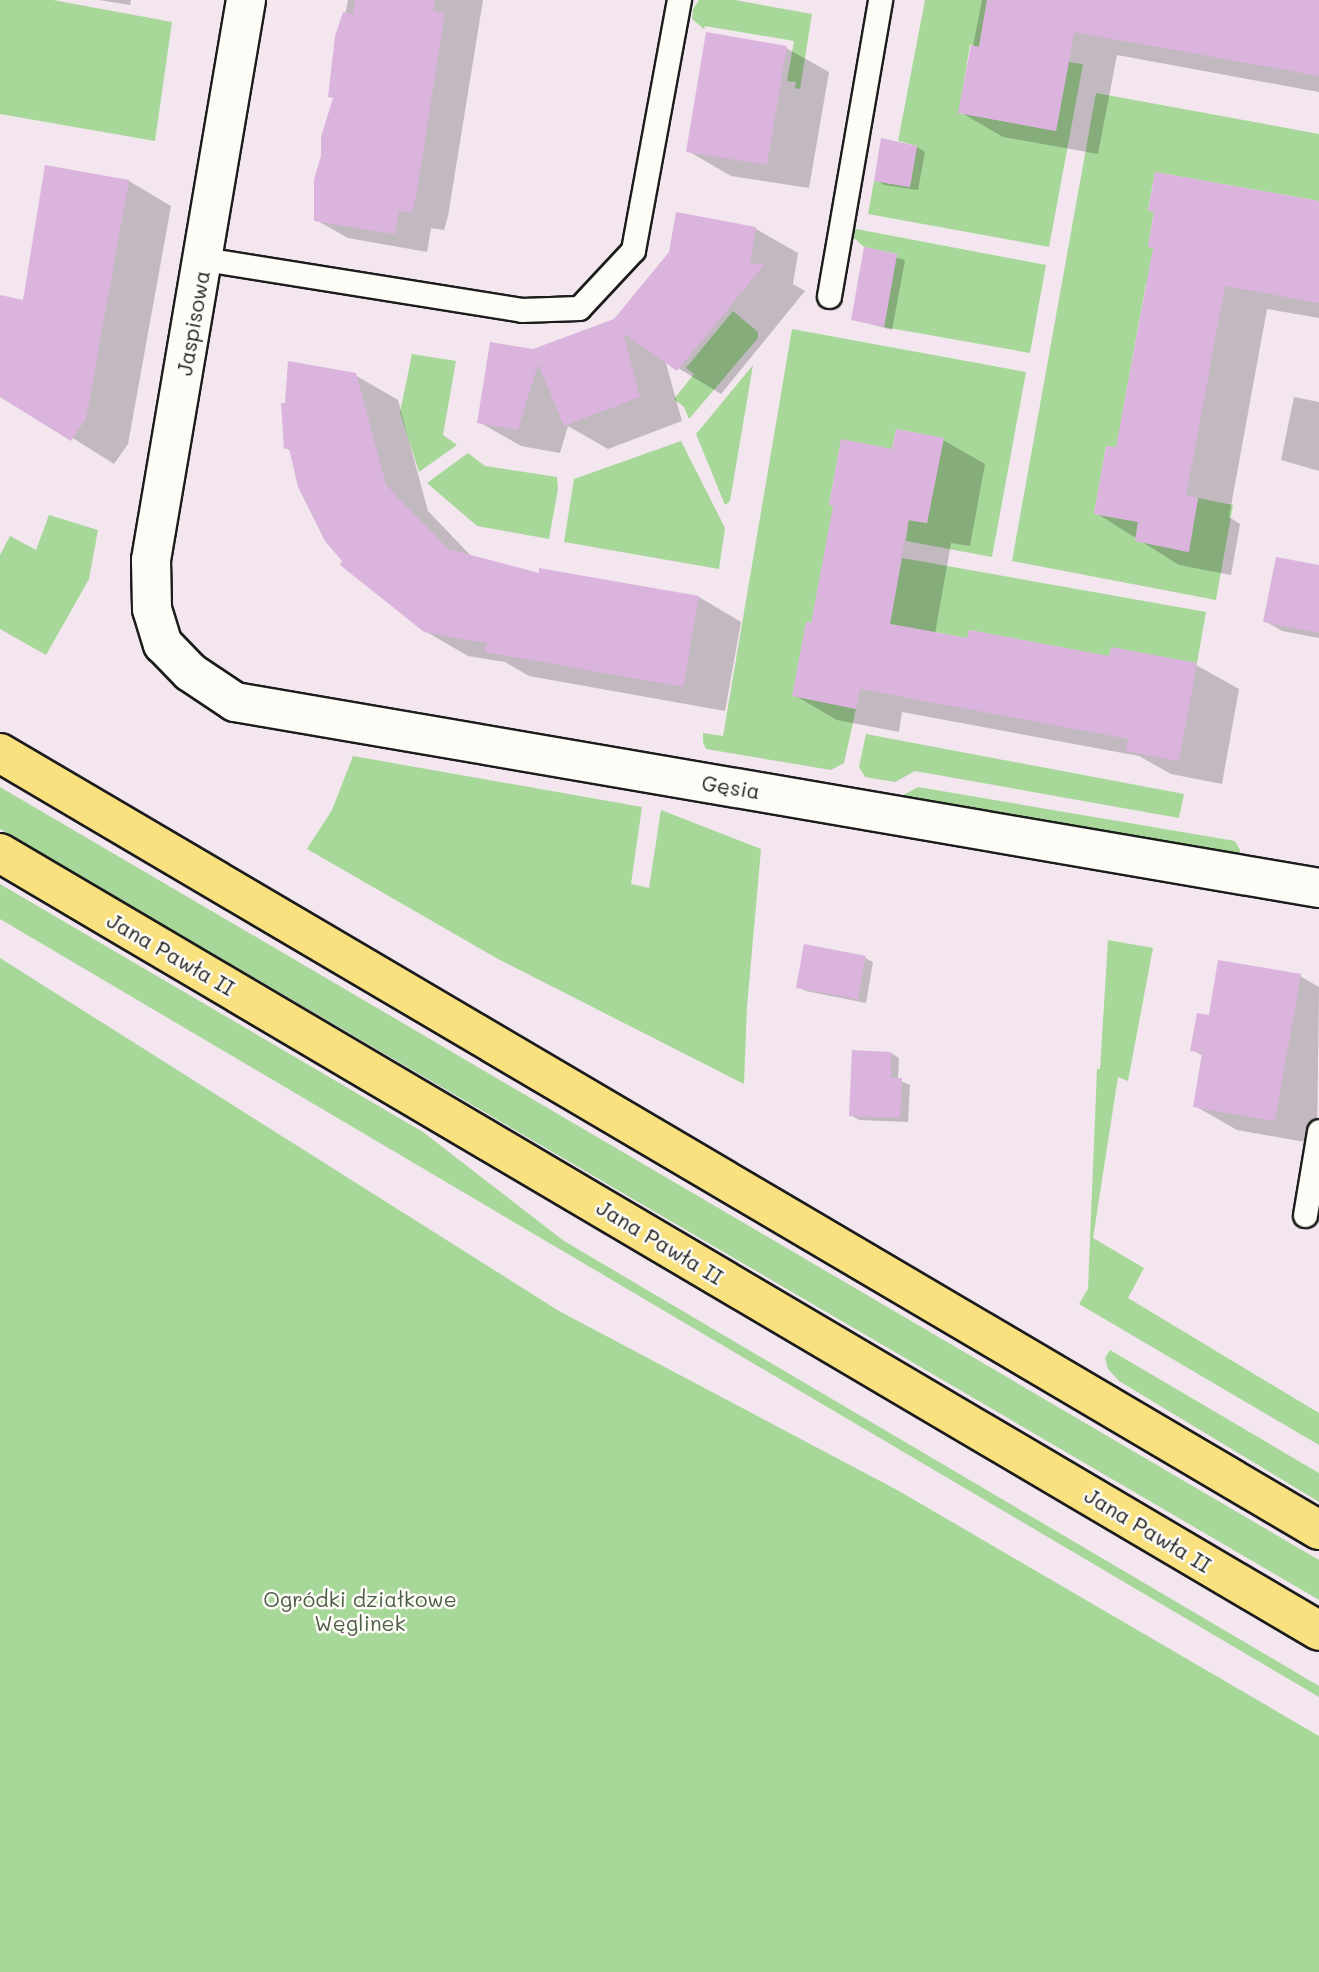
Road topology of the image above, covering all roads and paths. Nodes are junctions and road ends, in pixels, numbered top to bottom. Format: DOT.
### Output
graph roads {
  1 [pos="246,0"];
  2 [pos="679,0"];
  3 [pos="880,0"];
  4 [pos="204,259"];
  5 [pos="829,296"];
  6 [pos="163,644"];
  7 [pos="0,753"];
  8 [pos="0,853"];
  9 [pos="1319,888"];
  10 [pos="1319,1131"];
  11 [pos="1304,1215"];
  12 [pos="1319,1530"];
  13 [pos="1319,1631"];
  1 -- 4 [label="street, Jaspisowa"];
  2 -- 4 [label="lane"];
  3 -- 5 [label="lane"];
  4 -- 6 [label="street, Jaspisowa"];
  6 -- 9 [label="street, Gęsia"];
  7 -- 12 [label="main road"];
  8 -- 13 [label="main road, Jana Pawła II"];
  10 -- 11 [label="lane"];
}
